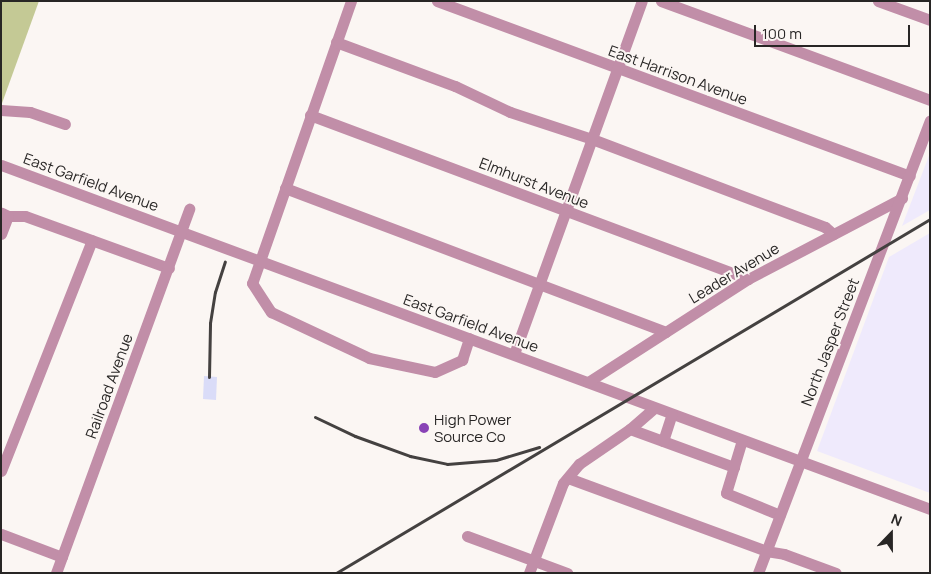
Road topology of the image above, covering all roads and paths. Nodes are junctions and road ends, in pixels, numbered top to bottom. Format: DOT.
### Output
graph roads {
  1 [pos="350,1"];
  2 [pos="437,1"];
  3 [pos="642,1"];
  4 [pos="661,1"];
  5 [pos="878,1"];
  6 [pos="930,20"];
  7 [pos="336,42"];
  8 [pos="618,69"];
  9 [pos="930,100"];
  10 [pos="1,110"];
  11 [pos="310,115"];
  12 [pos="930,121"];
  13 [pos="64,124"];
  14 [pos="592,139"];
  15 [pos="5,167"];
  16 [pos="910,176"];
  17 [pos="285,188"];
  18 [pos="902,198"];
  19 [pos="189,209"];
  20 [pos="565,210"];
  21 [pos="5,215"];
  22 [pos="1,234"];
  23 [pos="833,234"];
  24 [pos="92,240"];
  25 [pos="168,268"];
  26 [pos="748,279"];
  27 [pos="539,283"];
  28 [pos="666,332"];
  29 [pos="469,338"];
  30 [pos="514,354"];
  31 [pos="588,382"];
  32 [pos="654,408"];
  33 [pos="672,414"];
  34 [pos="630,429"];
  35 [pos="742,440"];
  36 [pos="663,441"];
  37 [pos="800,462"];
  38 [pos="734,467"];
  39 [pos="1,471"];
  40 [pos="568,478"];
  41 [pos="930,509"];
  42 [pos="780,514"];
  43 [pos="1,534"];
  44 [pos="467,536"];
  45 [pos="766,551"];
  46 [pos="62,557"];
  47 [pos="533,561"];
  48 [pos="56,573"];
  49 [pos="529,573"];
  50 [pos="567,573"];
  51 [pos="758,573"];
  52 [pos="836,573"];
  1 -- 7 [label="street"];
  2 -- 8 [label="street, East Harrison Avenue"];
  3 -- 8 [label="street"];
  4 -- 9 [label="street"];
  5 -- 6 [label="street"];
  7 -- 11 [label="street"];
  7 -- 14 [label="street"];
  8 -- 14 [label="street"];
  8 -- 16 [label="street, East Harrison Avenue"];
  10 -- 13 [label="street"];
  11 -- 17 [label="street"];
  11 -- 20 [label="street, Elmhurst Avenue"];
  12 -- 16 [label="street, North Jasper Street"];
  14 -- 20 [label="street"];
  14 -- 23 [label="street"];
  15 -- 29 [label="street, East Garfield Avenue"];
  16 -- 18 [label="street, North Jasper Street"];
  17 -- 27 [label="street"];
  17 -- 29 [label="street"];
  18 -- 23 [label="street, Leader Avenue"];
  18 -- 37 [label="street, North Jasper Street"];
  19 -- 25 [label="street, Railroad Avenue"];
  20 -- 26 [label="street, Elmhurst Avenue"];
  20 -- 27 [label="street"];
  21 -- 22 [label="street"];
  21 -- 24 [label="street"];
  23 -- 26 [label="street, Leader Avenue"];
  24 -- 25 [label="street"];
  24 -- 39 [label="street"];
  25 -- 46 [label="street, Railroad Avenue"];
  26 -- 28 [label="street, Leader Avenue"];
  27 -- 28 [label="street"];
  27 -- 30 [label="street"];
  28 -- 31 [label="street, Leader Avenue"];
  29 -- 30 [label="street, East Garfield Avenue"];
  30 -- 31 [label="street, East Garfield Avenue"];
  31 -- 32 [label="street, East Garfield Avenue"];
  32 -- 33 [label="street, East Garfield Avenue"];
  32 -- 34 [label="street"];
  33 -- 35 [label="street, East Garfield Avenue"];
  33 -- 36 [label="street"];
  34 -- 36 [label="street"];
  34 -- 40 [label="street"];
  35 -- 37 [label="street, East Garfield Avenue"];
  35 -- 38 [label="street"];
  36 -- 38 [label="street"];
  37 -- 41 [label="street, East Garfield Avenue"];
  37 -- 42 [label="street, North Jasper Street"];
  38 -- 42 [label="street"];
  40 -- 45 [label="street"];
  40 -- 47 [label="street"];
  42 -- 45 [label="street, North Jasper Street"];
  43 -- 46 [label="street"];
  44 -- 47 [label="street"];
  45 -- 51 [label="street, North Jasper Street"];
  45 -- 52 [label="street"];
  46 -- 48 [label="street, Railroad Avenue"];
  47 -- 49 [label="street"];
  47 -- 50 [label="street"];
}
